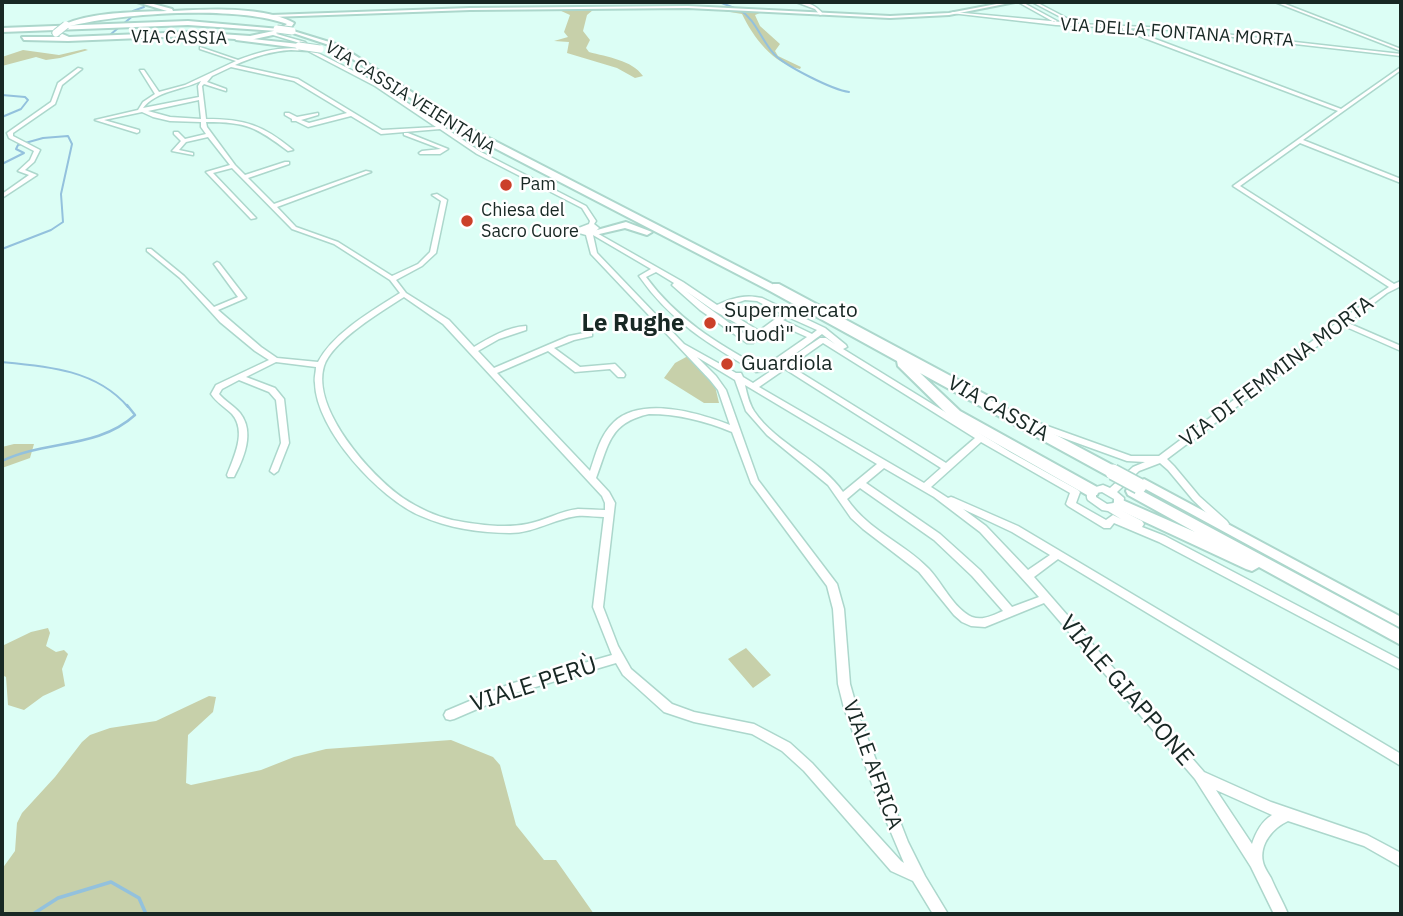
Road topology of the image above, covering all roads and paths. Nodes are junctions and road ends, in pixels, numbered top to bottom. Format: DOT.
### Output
graph roads {
  1 [pos="140,2"];
  2 [pos="798,2"];
  3 [pos="1013,2"];
  4 [pos="1020,2"];
  5 [pos="1034,2"];
  6 [pos="1277,2"];
  7 [pos="154,6"];
  8 [pos="200,13"];
  9 [pos="953,13"];
  10 [pos="821,14"];
  11 [pos="134,16"];
  12 [pos="271,16"];
  13 [pos="306,16"];
  14 [pos="89,18"];
  15 [pos="291,23"];
  16 [pos="1060,24"];
  17 [pos="1079,25"];
  18 [pos="1116,26"];
  19 [pos="2,29"];
  20 [pos="275,31"];
  21 [pos="2,37"];
  22 [pos="236,38"];
  23 [pos="68,39"];
  24 [pos="202,48"];
  25 [pos="1401,50"];
  26 [pos="310,51"];
  27 [pos="1401,55"];
  28 [pos="236,60"];
  29 [pos="229,65"];
  30 [pos="366,66"];
  31 [pos="1401,68"];
  32 [pos="80,69"];
  33 [pos="142,71"];
  34 [pos="206,79"];
  35 [pos="224,90"];
  36 [pos="157,93"];
  37 [pos="200,98"];
  38 [pos="143,110"];
  39 [pos="1342,111"];
  40 [pos="287,114"];
  41 [pos="316,114"];
  42 [pos="351,114"];
  43 [pos="293,120"];
  44 [pos="204,122"];
  45 [pos="437,127"];
  46 [pos="138,131"];
  47 [pos="401,132"];
  48 [pos="176,133"];
  49 [pos="209,135"];
  50 [pos="184,141"];
  51 [pos="1300,141"];
  52 [pos="289,150"];
  53 [pos="422,153"];
  54 [pos="191,154"];
  55 [pos="287,163"];
  56 [pos="233,166"];
  57 [pos="368,172"];
  58 [pos="244,177"];
  59 [pos="1401,181"];
  60 [pos="435,195"];
  61 [pos="2,196"];
  62 [pos="594,200"];
  63 [pos="274,206"];
  64 [pos="253,218"];
  65 [pos="637,219"];
  66 [pos="592,230"];
  67 [pos="653,233"];
  68 [pos="149,250"];
  69 [pos="705,250"];
  70 [pos="641,260"];
  71 [pos="217,264"];
  72 [pos="656,269"];
  73 [pos="642,276"];
  74 [pos="391,279"];
  75 [pos="681,283"];
  76 [pos="1397,285"];
  77 [pos="404,294"];
  78 [pos="716,308"];
  79 [pos="212,310"];
  80 [pos="782,318"];
  81 [pos="1342,323"];
  82 [pos="523,328"];
  83 [pos="822,330"];
  84 [pos="758,333"];
  85 [pos="589,334"];
  86 [pos="812,337"];
  87 [pos="684,346"];
  88 [pos="550,349"];
  89 [pos="1401,349"];
  90 [pos="473,351"];
  91 [pos="275,360"];
  92 [pos="902,363"];
  93 [pos="321,365"];
  94 [pos="785,366"];
  95 [pos="492,372"];
  96 [pos="621,375"];
  97 [pos="738,375"];
  98 [pos="240,377"];
  99 [pos="755,386"];
  100 [pos="1036,425"];
  101 [pos="736,430"];
  102 [pos="980,438"];
  103 [pos="1130,459"];
  104 [pos="1161,459"];
  105 [pos="884,463"];
  106 [pos="947,468"];
  107 [pos="1136,470"];
  108 [pos="274,471"];
  109 [pos="231,475"];
  110 [pos="592,478"];
  111 [pos="860,483"];
  112 [pos="1113,487"];
  113 [pos="1139,487"];
  114 [pos="925,488"];
  115 [pos="1092,493"];
  116 [pos="937,495"];
  117 [pos="842,498"];
  118 [pos="609,514"];
  119 [pos="1228,528"];
  120 [pos="1058,554"];
  121 [pos="1027,576"];
  122 [pos="1046,598"];
  123 [pos="1340,604"];
  124 [pos="1010,612"];
  125 [pos="1401,623"];
  126 [pos="1401,630"];
  127 [pos="1401,638"];
  128 [pos="619,658"];
  129 [pos="1401,659"];
  130 [pos="1401,664"];
  131 [pos="450,715"];
  132 [pos="1401,760"];
  133 [pos="1199,775"];
  134 [pos="1286,815"];
  135 [pos="1401,860"];
  136 [pos="1256,862"];
  137 [pos="915,875"];
  138 [pos="941,914"];
  139 [pos="1281,914"];
  1 -- 7 [label="main road, VIA CASSIA"];
  2 -- 10 [label="street"];
  3 -- 9 [label="street"];
  4 -- 16 [label="street"];
  5 -- 17 [label="street"];
  6 -- 25 [label="street"];
  7 -- 8 [label="main road, VIA CASSIA"];
  7 -- 11 [label="main road, VIA CASSIA"];
  8 -- 11 [label="main road, VIA CASSIA"];
  8 -- 12 [label="main road, VIA CASSIA"];
  9 -- 10 [label="street"];
  9 -- 16 [label="street, VIA DELLA FONTANA MORTA"];
  10 -- 13 [label="street"];
  11 -- 14 [label="main road, VIA CASSIA"];
  12 -- 13 [label="street"];
  12 -- 15 [label="main road, VIA CASSIA"];
  13 -- 15 [label="street"];
  14 -- 19 [label="main road"];
  14 -- 23 [label="main road, VIA CASSIA, bridge"];
  15 -- 20 [label="main road, VIA CASSIA"];
  15 -- 30 [label="main road"];
  16 -- 17 [label="street, VIA DELLA FONTANA MORTA"];
  17 -- 18 [label="street, VIA DELLA FONTANA MORTA"];
  18 -- 27 [label="street, VIA DELLA FONTANA MORTA"];
  18 -- 39 [label="street"];
  19 -- 20 [label="main road, VIA CASSIA VEIENTANA"];
  20 -- 22 [label="main road, VIA CASSIA"];
  20 -- 26 [label="street, VIALE AFRICA"];
  20 -- 30 [label="main road, VIA CASSIA VEIENTANA, bridge"];
  21 -- 23 [label="main road"];
  22 -- 23 [label="main road, VIA CASSIA"];
  22 -- 30 [label="main road, bridge"];
  24 -- 28 [label="street"];
  26 -- 28 [label="street"];
  26 -- 45 [label="street, VIALE AFRICA"];
  28 -- 29 [label="street"];
  29 -- 34 [label="street"];
  29 -- 42 [label="street"];
  30 -- 62 [label="main road, VIA CASSIA VEIENTANA"];
  31 -- 39 [label="street, VIA DI FEMMINA MORTA"];
  32 -- 61 [label="street"];
  33 -- 36 [label="street"];
  34 -- 35 [label="street"];
  34 -- 36 [label="street"];
  34 -- 37 [label="street"];
  36 -- 38 [label="street"];
  37 -- 38 [label="street"];
  37 -- 44 [label="street"];
  38 -- 44 [label="street"];
  38 -- 46 [label="street"];
  39 -- 51 [label="street, VIA DI FEMMINA MORTA"];
  40 -- 43 [label="street"];
  41 -- 43 [label="street"];
  42 -- 43 [label="street"];
  42 -- 47 [label="street"];
  44 -- 49 [label="street"];
  44 -- 52 [label="street"];
  45 -- 47 [label="street"];
  45 -- 66 [label="street, VIALE AFRICA"];
  47 -- 53 [label="street"];
  48 -- 50 [label="street"];
  49 -- 50 [label="street"];
  49 -- 56 [label="street"];
  50 -- 54 [label="street"];
  51 -- 59 [label="street"];
  51 -- 76 [label="street, VIA DI FEMMINA MORTA"];
  55 -- 58 [label="street"];
  56 -- 58 [label="street"];
  56 -- 64 [label="street"];
  57 -- 63 [label="street"];
  58 -- 63 [label="street"];
  60 -- 74 [label="street"];
  62 -- 65 [label="main road, VIA CASSIA"];
  62 -- 66 [label="main road"];
  62 -- 67 [label="main road, VIA CASSIA"];
  63 -- 74 [label="street"];
  65 -- 69 [label="main road"];
  65 -- 112 [label="main road, VIA CASSIA"];
  66 -- 67 [label="main road"];
  66 -- 70 [label="street, VIALE AFRICA"];
  66 -- 87 [label="street, VIALE AFRICA"];
  67 -- 92 [label="main road, VIA CASSIA"];
  68 -- 79 [label="street"];
  69 -- 100 [label="street"];
  70 -- 72 [label="street, VIALE AFRICA"];
  70 -- 73 [label="street"];
  71 -- 79 [label="street"];
  72 -- 73 [label="street"];
  72 -- 75 [label="street"];
  73 -- 86 [label="street"];
  74 -- 77 [label="street"];
  75 -- 78 [label="street"];
  75 -- 84 [label="street"];
  76 -- 81 [label="street, VIA DI FEMMINA MORTA"];
  77 -- 90 [label="street"];
  77 -- 93 [label="street"];
  78 -- 80 [label="street"];
  78 -- 84 [label="street"];
  79 -- 91 [label="street"];
  80 -- 83 [label="street"];
  80 -- 84 [label="street"];
  80 -- 86 [label="street"];
  81 -- 89 [label="street"];
  81 -- 104 [label="street, VIA DI FEMMINA MORTA"];
  82 -- 90 [label="street"];
  83 -- 86 [label="street"];
  83 -- 115 [label="street"];
  85 -- 88 [label="street"];
  87 -- 97 [label="street, VIALE GIAPPONE"];
  87 -- 101 [label="street, VIALE AFRICA"];
  88 -- 95 [label="street"];
  88 -- 96 [label="street"];
  90 -- 95 [label="street"];
  91 -- 93 [label="street"];
  91 -- 98 [label="street"];
  92 -- 112 [label="main road, VIA CASSIA"];
  92 -- 115 [label="main road"];
  93 -- 118 [label="street"];
  94 -- 99 [label="street"];
  94 -- 102 [label="street"];
  94 -- 106 [label="street"];
  95 -- 110 [label="street"];
  97 -- 99 [label="street, VIALE GIAPPONE"];
  97 -- 117 [label="street"];
  98 -- 108 [label="street"];
  98 -- 109 [label="street"];
  99 -- 105 [label="street, VIALE GIAPPONE"];
  100 -- 103 [label="street, VIA DI FEMMINA MORTA"];
  100 -- 112 [label="street"];
  101 -- 110 [label="street"];
  101 -- 137 [label="street, VIALE AFRICA"];
  102 -- 106 [label="street"];
  102 -- 130 [label="street"];
  103 -- 104 [label="street, VIA DI FEMMINA MORTA"];
  103 -- 107 [label="street"];
  104 -- 107 [label="street, VIA DI FEMMINA MORTA"];
  104 -- 119 [label="street, VIA DI FEMMINA MORTA"];
  105 -- 111 [label="street"];
  105 -- 114 [label="street, VIALE GIAPPONE"];
  106 -- 114 [label="street"];
  107 -- 112 [label="street, VIA DI FEMMINA MORTA"];
  110 -- 118 [label="street"];
  111 -- 117 [label="street"];
  111 -- 124 [label="street"];
  112 -- 113 [label="main road, VIA CASSIA"];
  112 -- 115 [label="street"];
  112 -- 115 [label="street"];
  112 -- 123 [label="main road"];
  112 -- 129 [label="street"];
  113 -- 119 [label="street"];
  113 -- 123 [label="main road, VIA CASSIA"];
  113 -- 126 [label="main road, VIA CASSIA"];
  114 -- 116 [label="street, VIALE GIAPPONE"];
  116 -- 120 [label="street, VIALE GIAPPONE"];
  116 -- 121 [label="street, VIALE GIAPPONE"];
  117 -- 124 [label="street"];
  118 -- 128 [label="street"];
  119 -- 125 [label="street"];
  120 -- 121 [label="street"];
  120 -- 132 [label="street, VIALE GIAPPONE"];
  121 -- 122 [label="street, VIALE GIAPPONE"];
  122 -- 124 [label="street"];
  122 -- 133 [label="street, VIALE GIAPPONE"];
  123 -- 127 [label="main road, VIA CASSIA"];
  128 -- 131 [label="street, VIALE PERÙ"];
  128 -- 137 [label="street"];
  133 -- 134 [label="street"];
  133 -- 136 [label="street, VIALE GIAPPONE"];
  134 -- 135 [label="street"];
  134 -- 136 [label="street"];
  136 -- 139 [label="street, VIALE GIAPPONE"];
  137 -- 138 [label="street"];
}
